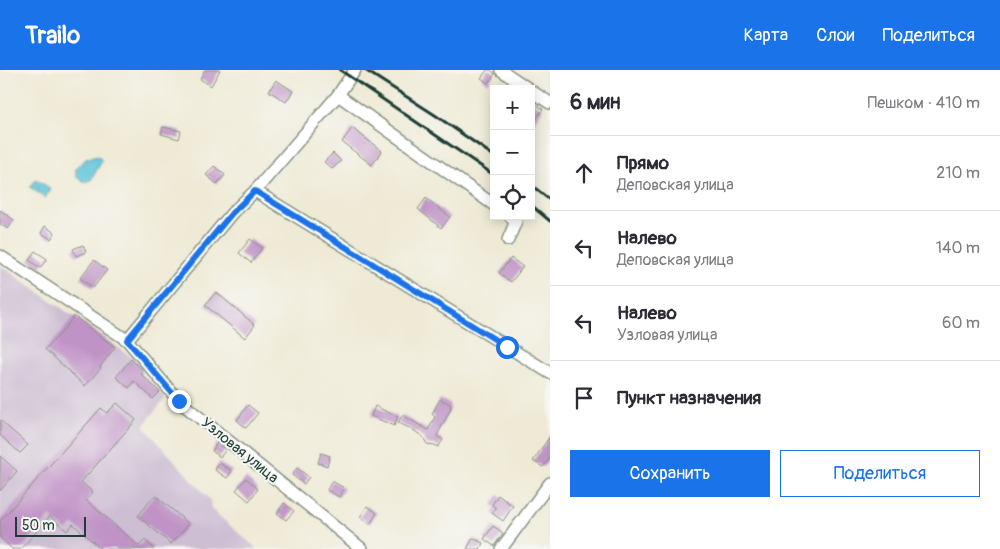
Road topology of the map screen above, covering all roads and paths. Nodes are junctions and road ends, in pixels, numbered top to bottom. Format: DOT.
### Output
graph roads {
  1 [pos="355,70"];
  2 [pos="501,70"];
  3 [pos="523,85"];
  4 [pos="535,93"];
  5 [pos="338,96"];
  6 [pos="550,103"];
  7 [pos="255,191"];
  8 [pos="490,202"];
  9 [pos="515,220"];
  10 [pos="508,240"];
  11 [pos="0,256"];
  12 [pos="127,340"];
  13 [pos="550,374"];
  14 [pos="550,483"];
  15 [pos="362,549"];
  16 [pos="501,549"];
  1 -- 5 [label="street"];
  2 -- 3 [label="street"];
  4 -- 6 [label="street"];
  5 -- 7 [label="street"];
  5 -- 8 [label="street"];
  7 -- 12 [label="street"];
  7 -- 13 [label="street"];
  9 -- 10 [label="street"];
  11 -- 12 [label="street, Узловая улица"];
  12 -- 15 [label="street, Узловая улица"];
  14 -- 16 [label="street"];
}
